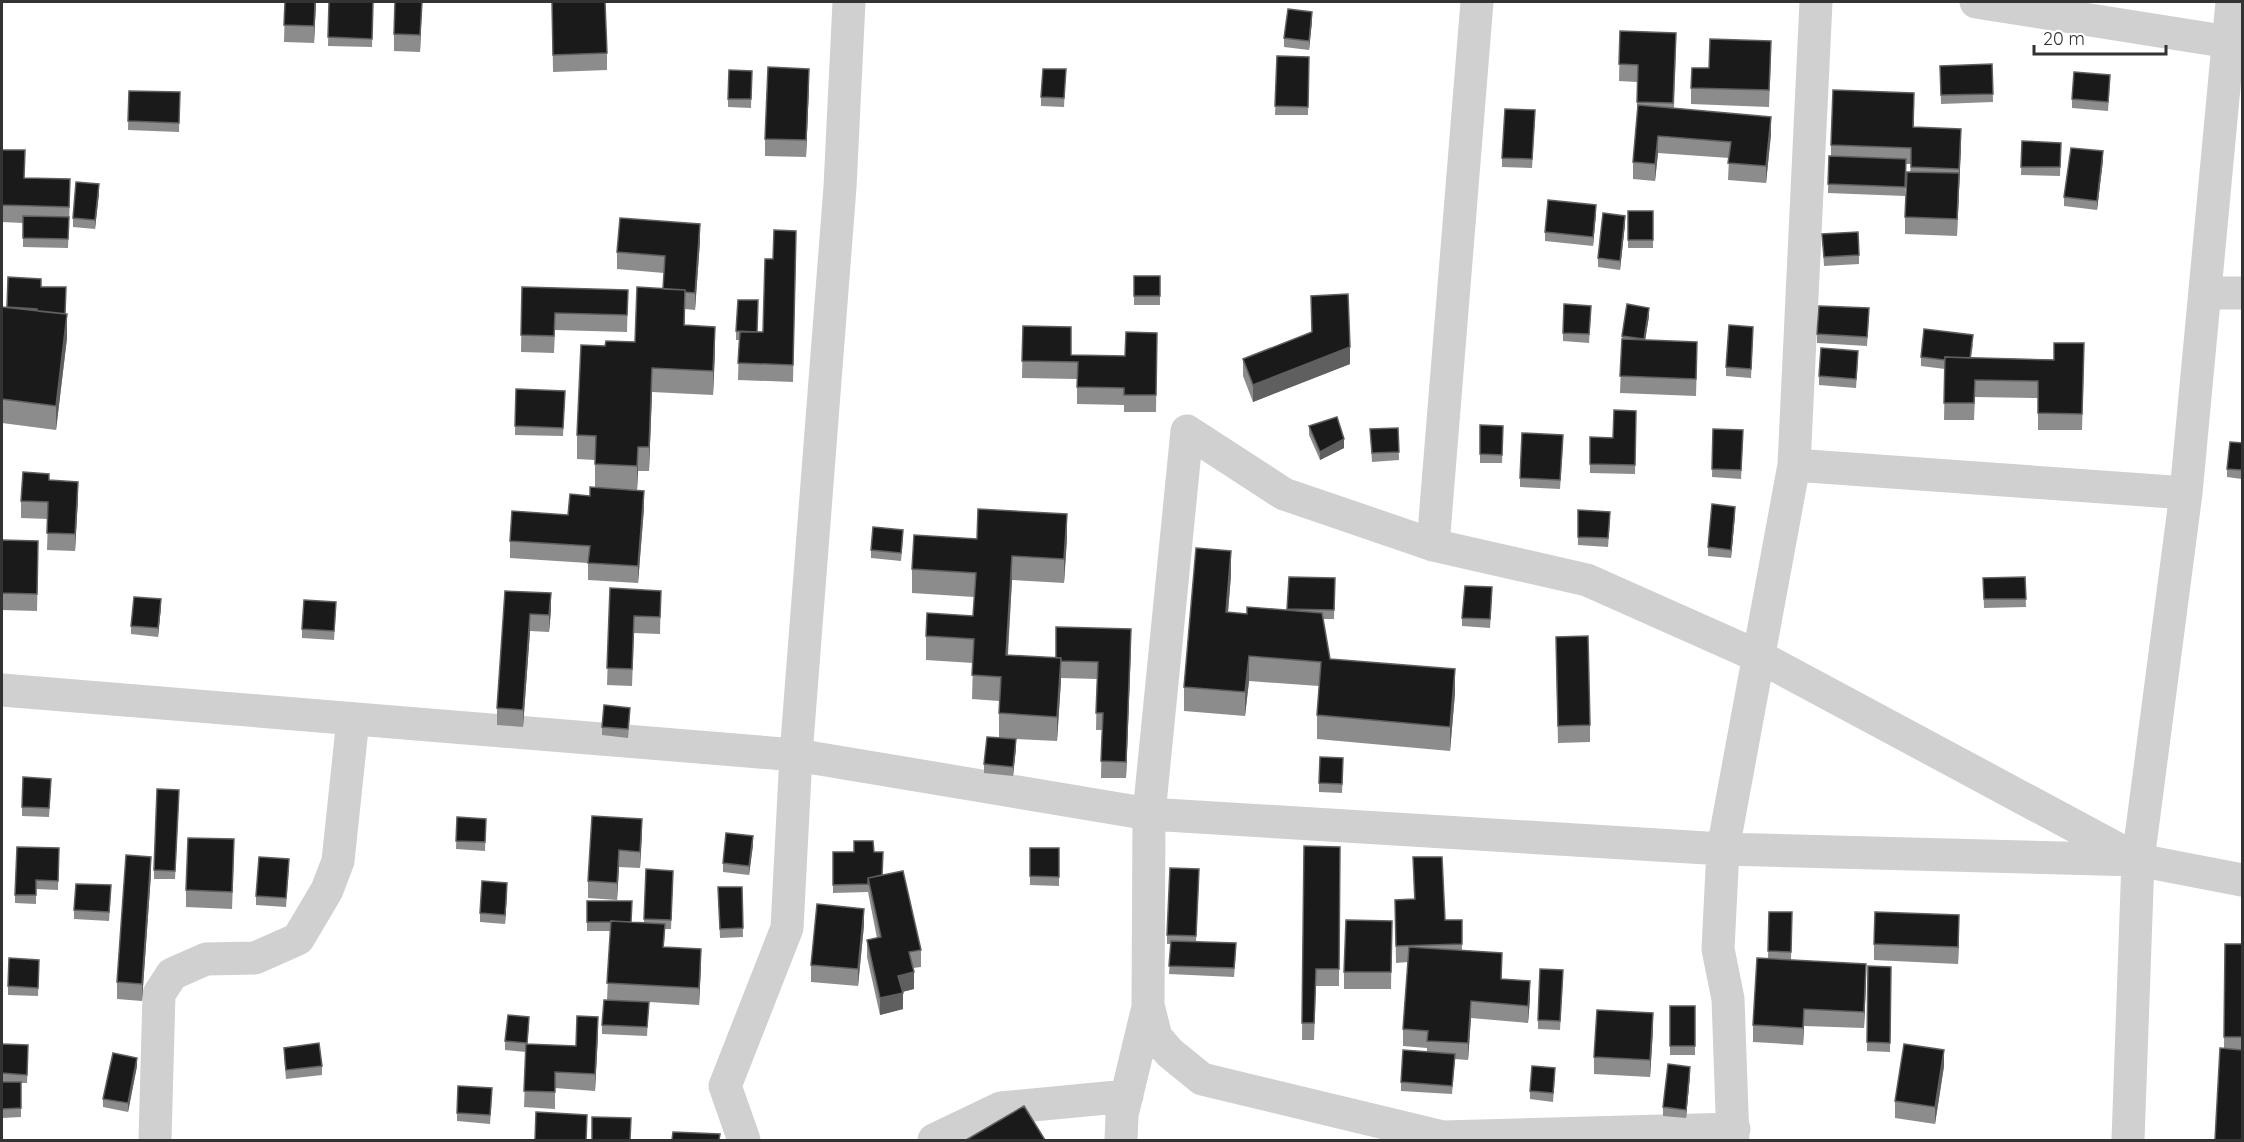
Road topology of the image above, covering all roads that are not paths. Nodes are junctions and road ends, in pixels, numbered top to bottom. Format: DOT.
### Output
graph roads {
  1 [pos="849,2"];
  2 [pos="1477,2"];
  3 [pos="1816,2"];
  4 [pos="1976,2"];
  5 [pos="2232,2"];
  6 [pos="2229,42"];
  7 [pos="2206,293"];
  8 [pos="2242,293"];
  9 [pos="1794,465"];
  10 [pos="2186,493"];
  11 [pos="1433,544"];
  12 [pos="1760,657"];
  13 [pos="2,690"];
  14 [pos="353,718"];
  15 [pos="796,755"];
  16 [pos="1149,814"];
  17 [pos="1723,849"];
  18 [pos="2138,860"];
  19 [pos="2242,880"];
  20 [pos="1148,1005"];
  21 [pos="1127,1096"];
  22 [pos="1733,1135"];
  23 [pos="1443,1139"];
  24 [pos="155,1140"];
  25 [pos="744,1140"];
  26 [pos="934,1140"];
  27 [pos="1121,1140"];
  28 [pos="2128,1140"];
  1 -- 15 [label="street"];
  2 -- 11 [label="street"];
  3 -- 9 [label="street"];
  4 -- 6 [label="street"];
  5 -- 6 [label="street"];
  6 -- 7 [label="street"];
  7 -- 8 [label="street"];
  7 -- 10 [label="street"];
  9 -- 10 [label="street"];
  9 -- 12 [label="street"];
  10 -- 18 [label="street"];
  11 -- 12 [label="street"];
  11 -- 16 [label="street"];
  12 -- 17 [label="street"];
  12 -- 18 [label="street"];
  13 -- 14 [label="street"];
  14 -- 15 [label="street"];
  14 -- 24 [label="street"];
  15 -- 16 [label="street"];
  15 -- 25 [label="street"];
  16 -- 17 [label="street"];
  16 -- 20 [label="street"];
  17 -- 18 [label="street"];
  17 -- 22 [label="street"];
  18 -- 19 [label="street"];
  18 -- 28 [label="street"];
  20 -- 21 [label="street"];
  20 -- 23 [label="street"];
  21 -- 26 [label="street"];
  21 -- 27 [label="street"];
  22 -- 23 [label="street"];
}
